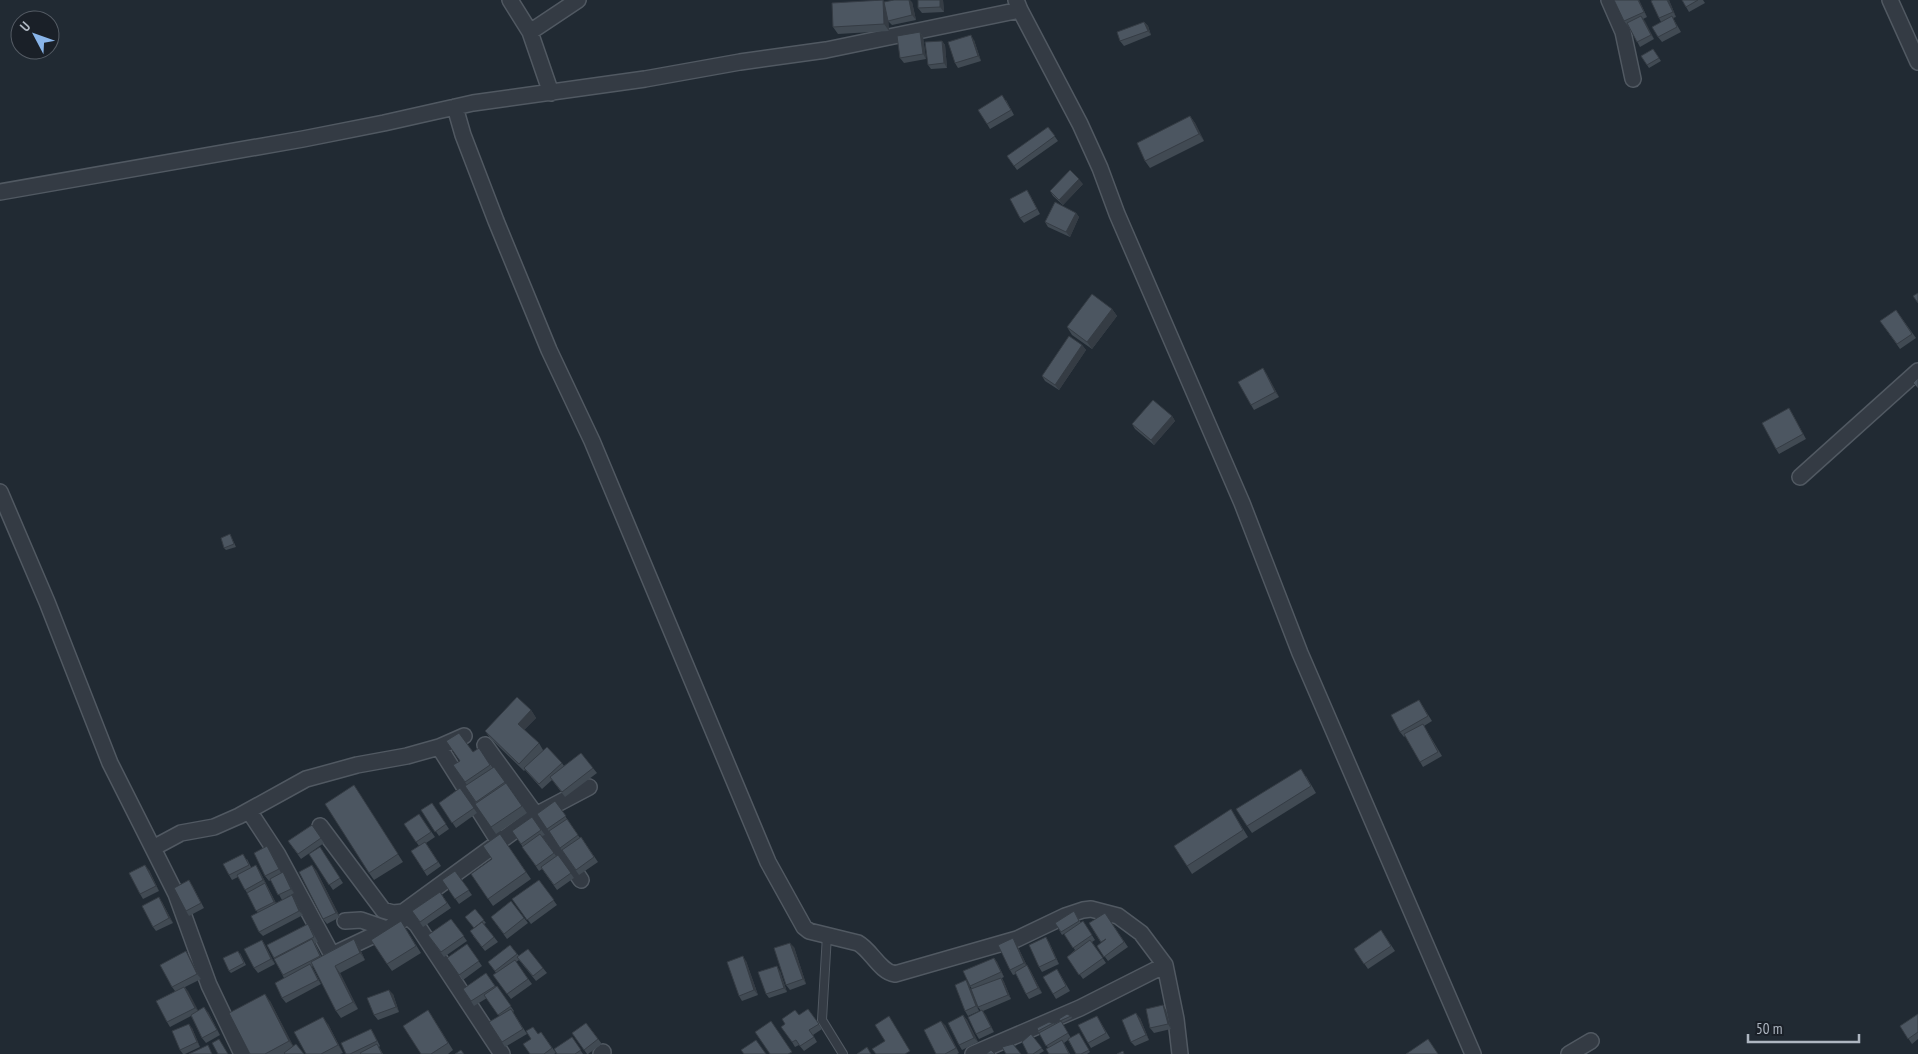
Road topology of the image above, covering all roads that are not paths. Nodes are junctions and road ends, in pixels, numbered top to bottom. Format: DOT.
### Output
graph roads {
  1 [pos="510,0"];
  2 [pos="578,0"];
  3 [pos="1608,0"];
  4 [pos="1890,0"];
  5 [pos="1018,5"];
  6 [pos="530,32"];
  7 [pos="1918,62"];
  8 [pos="1633,79"];
  9 [pos="551,93"];
  10 [pos="455,107"];
  11 [pos="0,192"];
  12 [pos="1918,371"];
  13 [pos="1800,477"];
  14 [pos="0,492"];
  15 [pos="464,736"];
  16 [pos="485,745"];
  17 [pos="439,747"];
  18 [pos="589,787"];
  19 [pos="249,811"];
  20 [pos="536,815"];
  21 [pos="320,826"];
  22 [pos="499,842"];
  23 [pos="153,848"];
  24 [pos="582,880"];
  25 [pos="406,914"];
  26 [pos="345,921"];
  27 [pos="387,930"];
  28 [pos="827,935"];
  29 [pos="1165,965"];
  30 [pos="1591,1040"];
  31 [pos="242,1054"];
  32 [pos="502,1054"];
  33 [pos="843,1054"];
  34 [pos="973,1054"];
  35 [pos="1180,1054"];
  36 [pos="1473,1054"];
  37 [pos="1569,1054"];
  1 -- 6 [label="street"];
  2 -- 6 [label="street"];
  3 -- 8 [label="street"];
  4 -- 7 [label="street"];
  5 -- 9 [label="street"];
  5 -- 36 [label="street"];
  6 -- 9 [label="street"];
  9 -- 10 [label="street"];
  10 -- 11 [label="street"];
  10 -- 28 [label="street"];
  12 -- 13 [label="street"];
  14 -- 23 [label="street"];
  15 -- 17 [label="street"];
  16 -- 20 [label="street"];
  17 -- 19 [label="street"];
  17 -- 22 [label="street"];
  18 -- 20 [label="street"];
  19 -- 23 [label="street"];
  19 -- 27 [label="street"];
  20 -- 22 [label="street"];
  20 -- 24 [label="street"];
  21 -- 25 [label="street"];
  22 -- 25 [label="street"];
  23 -- 31 [label="street"];
  25 -- 27 [label="street"];
  25 -- 32 [label="street"];
  26 -- 27 [label="street"];
  28 -- 29 [label="street"];
  28 -- 33 [label="lane"];
  29 -- 34 [label="street"];
  29 -- 35 [label="street"];
  30 -- 37 [label="street"];
}
